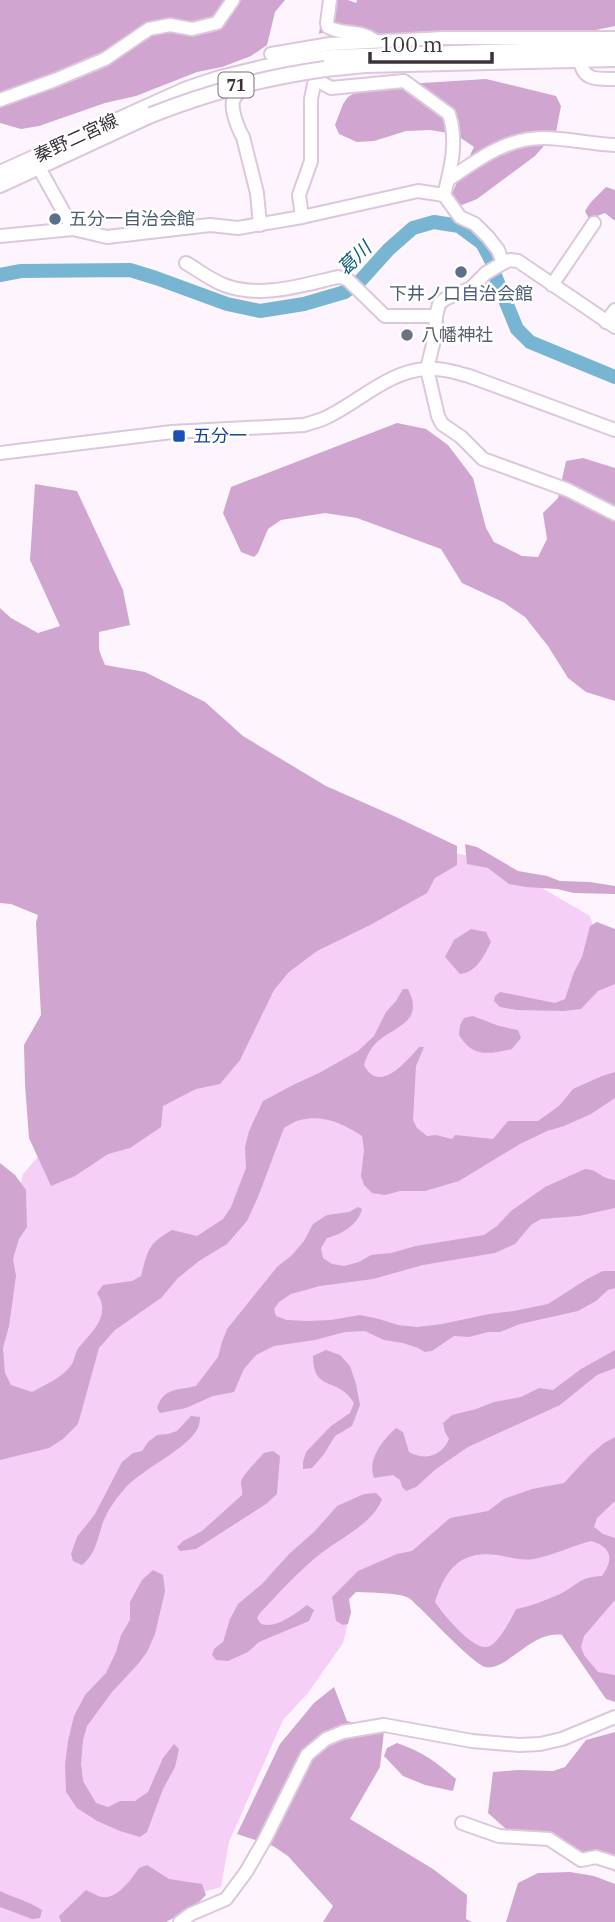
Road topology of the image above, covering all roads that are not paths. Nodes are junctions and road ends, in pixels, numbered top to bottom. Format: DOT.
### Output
graph roads {
  1 [pos="233,0"];
  2 [pos="330,0"];
  3 [pos="615,38"];
  4 [pos="377,42"];
  5 [pos="615,48"];
  6 [pos="271,54"];
  7 [pos="615,59"];
  8 [pos="580,60"];
  9 [pos="325,61"];
  10 [pos="359,72"];
  11 [pos="615,79"];
  12 [pos="0,100"];
  13 [pos="152,109"];
  14 [pos="176,119"];
  15 [pos="615,145"];
  16 [pos="0,173"];
  17 [pos="43,175"];
  18 [pos="448,180"];
  19 [pos="0,185"];
  20 [pos="444,195"];
  21 [pos="302,217"];
  22 [pos="594,223"];
  23 [pos="260,225"];
  24 [pos="73,229"];
  25 [pos="0,236"];
  26 [pos="186,263"];
  27 [pos="502,263"];
  28 [pos="552,285"];
  29 [pos="615,310"];
  30 [pos="436,316"];
  31 [pos="610,324"];
  32 [pos="428,369"];
  33 [pos="615,430"];
  34 [pos="0,453"];
  35 [pos="615,514"];
  36 [pos="615,1717"];
  37 [pos="462,1823"];
  38 [pos="615,1863"];
  39 [pos="180,1922"];
  1 -- 12 [label="street"];
  2 -- 4 [label="street"];
  3 -- 4 [label="street"];
  4 -- 9 [label="street"];
  5 -- 9 [label="main road, 71"];
  6 -- 9 [label="street"];
  7 -- 8 [label="main road, 71"];
  8 -- 9 [label="main road, 71"];
  8 -- 11 [label="street"];
  9 -- 10 [label="street"];
  9 -- 13 [label="main road, 71, bridge"];
  9 -- 18 [label="street"];
  9 -- 21 [label="street"];
  13 -- 16 [label="main road, 秦野二宮線 / 71"];
  13 -- 19 [label="main road, 秦野二宮線 / 71"];
  14 -- 23 [label="street"];
  15 -- 18 [label="street"];
  17 -- 24 [label="street"];
  18 -- 20 [label="street"];
  20 -- 21 [label="street"];
  20 -- 27 [label="street"];
  21 -- 23 [label="street"];
  22 -- 28 [label="street"];
  23 -- 24 [label="street"];
  24 -- 25 [label="street"];
  26 -- 30 [label="street"];
  27 -- 28 [label="street"];
  27 -- 30 [label="street"];
  28 -- 31 [label="street"];
  29 -- 31 [label="street"];
  30 -- 32 [label="street"];
  32 -- 33 [label="street"];
  32 -- 34 [label="street"];
  32 -- 35 [label="street"];
  36 -- 39 [label="street"];
  37 -- 38 [label="street"];
}
